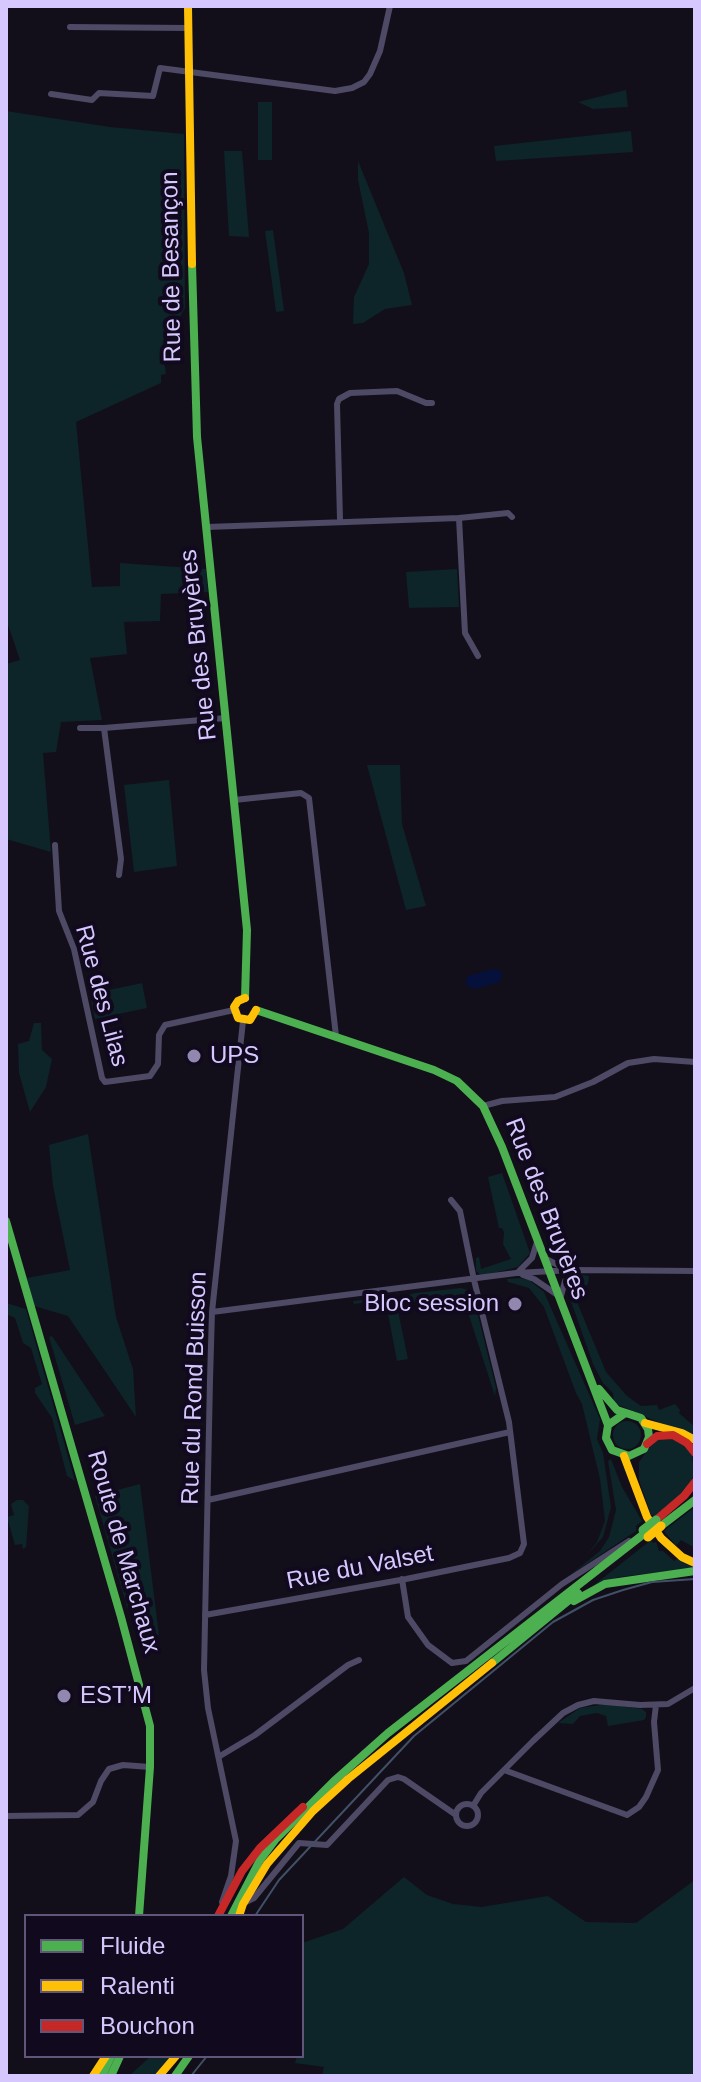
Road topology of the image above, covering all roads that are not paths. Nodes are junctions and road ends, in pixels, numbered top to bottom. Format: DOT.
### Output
graph roads {
  1 [pos="188,6"];
  2 [pos="390,6"];
  3 [pos="70,27"];
  4 [pos="188,28"];
  5 [pos="189,71"];
  6 [pos="51,94"];
  7 [pos="432,403"];
  8 [pos="512,517"];
  9 [pos="340,520"];
  10 [pos="460,521"];
  11 [pos="207,527"];
  12 [pos="478,656"];
  13 [pos="226,718"];
  14 [pos="80,728"];
  15 [pos="104,728"];
  16 [pos="234,800"];
  17 [pos="55,845"];
  18 [pos="119,875"];
  19 [pos="245,998"];
  20 [pos="234,1010"];
  21 [pos="256,1010"];
  22 [pos="243,1021"];
  23 [pos="336,1036"];
  24 [pos="695,1062"];
  25 [pos="483,1106"];
  26 [pos="451,1200"];
  27 [pos="6,1221"];
  28 [pos="537,1242"];
  29 [pos="542,1256"];
  30 [pos="578,1270"];
  31 [pos="548,1271"];
  32 [pos="695,1271"];
  33 [pos="516,1273"];
  34 [pos="474,1280"];
  35 [pos="556,1294"];
  36 [pos="561,1307"];
  37 [pos="212,1312"];
  38 [pos="589,1375"];
  39 [pos="624,1414"];
  40 [pos="645,1423"];
  41 [pos="608,1425"];
  42 [pos="510,1432"];
  43 [pos="695,1440"];
  44 [pos="647,1444"];
  45 [pos="695,1453"];
  46 [pos="629,1456"];
  47 [pos="695,1482"];
  48 [pos="695,1494"];
  49 [pos="208,1500"];
  50 [pos="695,1500"];
  51 [pos="658,1523"];
  52 [pos="645,1533"];
  53 [pos="629,1541"];
  54 [pos="693,1562"];
  55 [pos="695,1571"];
  56 [pos="402,1579"];
  57 [pos="563,1597"];
  58 [pos="205,1615"];
  59 [pos="540,1624"];
  60 [pos="359,1660"];
  61 [pos="695,1688"];
  62 [pos="656,1705"];
  63 [pos="220,1756"];
  64 [pos="150,1767"];
  65 [pos="504,1770"];
  66 [pos="334,1781"];
  67 [pos="473,1806"];
  68 [pos="456,1815"];
  69 [pos="6,1816"];
  70 [pos="243,1904"];
  71 [pos="142,1914"];
  72 [pos="219,1914"];
  73 [pos="219,1914"];
  74 [pos="237,1914"];
  75 [pos="237,1914"];
  76 [pos="106,2058"];
  77 [pos="176,2058"];
  78 [pos="177,2058"];
  79 [pos="188,2058"];
  80 [pos="93,2076"];
  81 [pos="159,2076"];
  82 [pos="166,2076"];
  83 [pos="175,2076"];
  1 -- 4 [label="main road, Rue de Besançon"];
  2 -- 5 [label="street"];
  3 -- 4 [label="street"];
  4 -- 5 [label="main road, Rue de Besançon"];
  5 -- 6 [label="street"];
  5 -- 11 [label="main road, Rue de Besançon"];
  7 -- 9 [label="street"];
  8 -- 10 [label="street"];
  9 -- 10 [label="street"];
  9 -- 11 [label="street"];
  10 -- 12 [label="street"];
  11 -- 13 [label="main road, Rue des Bruyères"];
  13 -- 15 [label="street"];
  13 -- 16 [label="main road, Rue des Bruyères"];
  14 -- 15 [label="street"];
  15 -- 18 [label="street"];
  16 -- 19 [label="main road, Rue des Bruyères"];
  16 -- 23 [label="street"];
  17 -- 20 [label="street, Rue des Lilas"];
  19 -- 20 [label="main road"];
  19 -- 21 [label="main road, Rue des Bruyères"];
  20 -- 22 [label="main road"];
  21 -- 22 [label="main road"];
  21 -- 23 [label="main road, Rue des Bruyères"];
  22 -- 37 [label="street, Rue du Rond Buisson"];
  23 -- 25 [label="main road, Rue des Bruyères"];
  24 -- 25 [label="street"];
  25 -- 28 [label="main road, Rue des Bruyères"];
  26 -- 34 [label="street"];
  27 -- 64 [label="main road, Route de Marchaux"];
  28 -- 29 [label="main road, Rue des Bruyères"];
  28 -- 33 [label="street"];
  29 -- 30 [label="street"];
  29 -- 31 [label="main road, Rue des Bruyères"];
  30 -- 31 [label="street"];
  30 -- 32 [label="street"];
  30 -- 36 [label="street"];
  31 -- 33 [label="street"];
  31 -- 35 [label="main road, Rue des Bruyères"];
  33 -- 34 [label="street"];
  33 -- 35 [label="street"];
  34 -- 37 [label="street"];
  34 -- 42 [label="street"];
  35 -- 36 [label="main road, Rue des Bruyères"];
  36 -- 38 [label="main road, Rue des Bruyères"];
  37 -- 49 [label="street, Rue du Rond Buisson"];
  38 -- 39 [label="main road"];
  38 -- 41 [label="main road, Rue des Bruyères"];
  39 -- 40 [label="main road"];
  39 -- 41 [label="main road"];
  40 -- 43 [label="main road"];
  40 -- 44 [label="main road"];
  41 -- 46 [label="main road"];
  42 -- 49 [label="street"];
  42 -- 56 [label="street, Rue du Valset"];
  44 -- 45 [label="main road"];
  44 -- 46 [label="main road"];
  46 -- 54 [label="main road"];
  47 -- 51 [label="main road"];
  48 -- 51 [label="main road"];
  49 -- 58 [label="street, Rue du Rond Buisson"];
  50 -- 51 [label="main road"];
  51 -- 52 [label="main road, bridge"];
  52 -- 53 [label="main road"];
  52 -- 57 [label="main road"];
  52 -- 59 [label="main road"];
  53 -- 56 [label="street"];
  53 -- 57 [label="main road"];
  55 -- 59 [label="main road"];
  56 -- 58 [label="street, Rue du Valset"];
  57 -- 66 [label="main road"];
  58 -- 63 [label="street, Rue du Rond Buisson"];
  59 -- 70 [label="main road"];
  60 -- 63 [label="street"];
  61 -- 62 [label="street"];
  62 -- 65 [label="street"];
  62 -- 65 [label="street"];
  63 -- 73 [label="street, Rue du Rond Buisson"];
  64 -- 69 [label="street"];
  64 -- 71 [label="main road, Route de Marchaux"];
  65 -- 67 [label="street"];
  66 -- 72 [label="main road"];
  66 -- 74 [label="main road"];
  67 -- 68 [label="street"];
  67 -- 68 [label="street"];
  68 -- 70 [label="street"];
  70 -- 75 [label="main road"];
  76 -- 80 [label="main road"];
  77 -- 81 [label="main road"];
  78 -- 82 [label="main road"];
  79 -- 83 [label="main road"];
}
